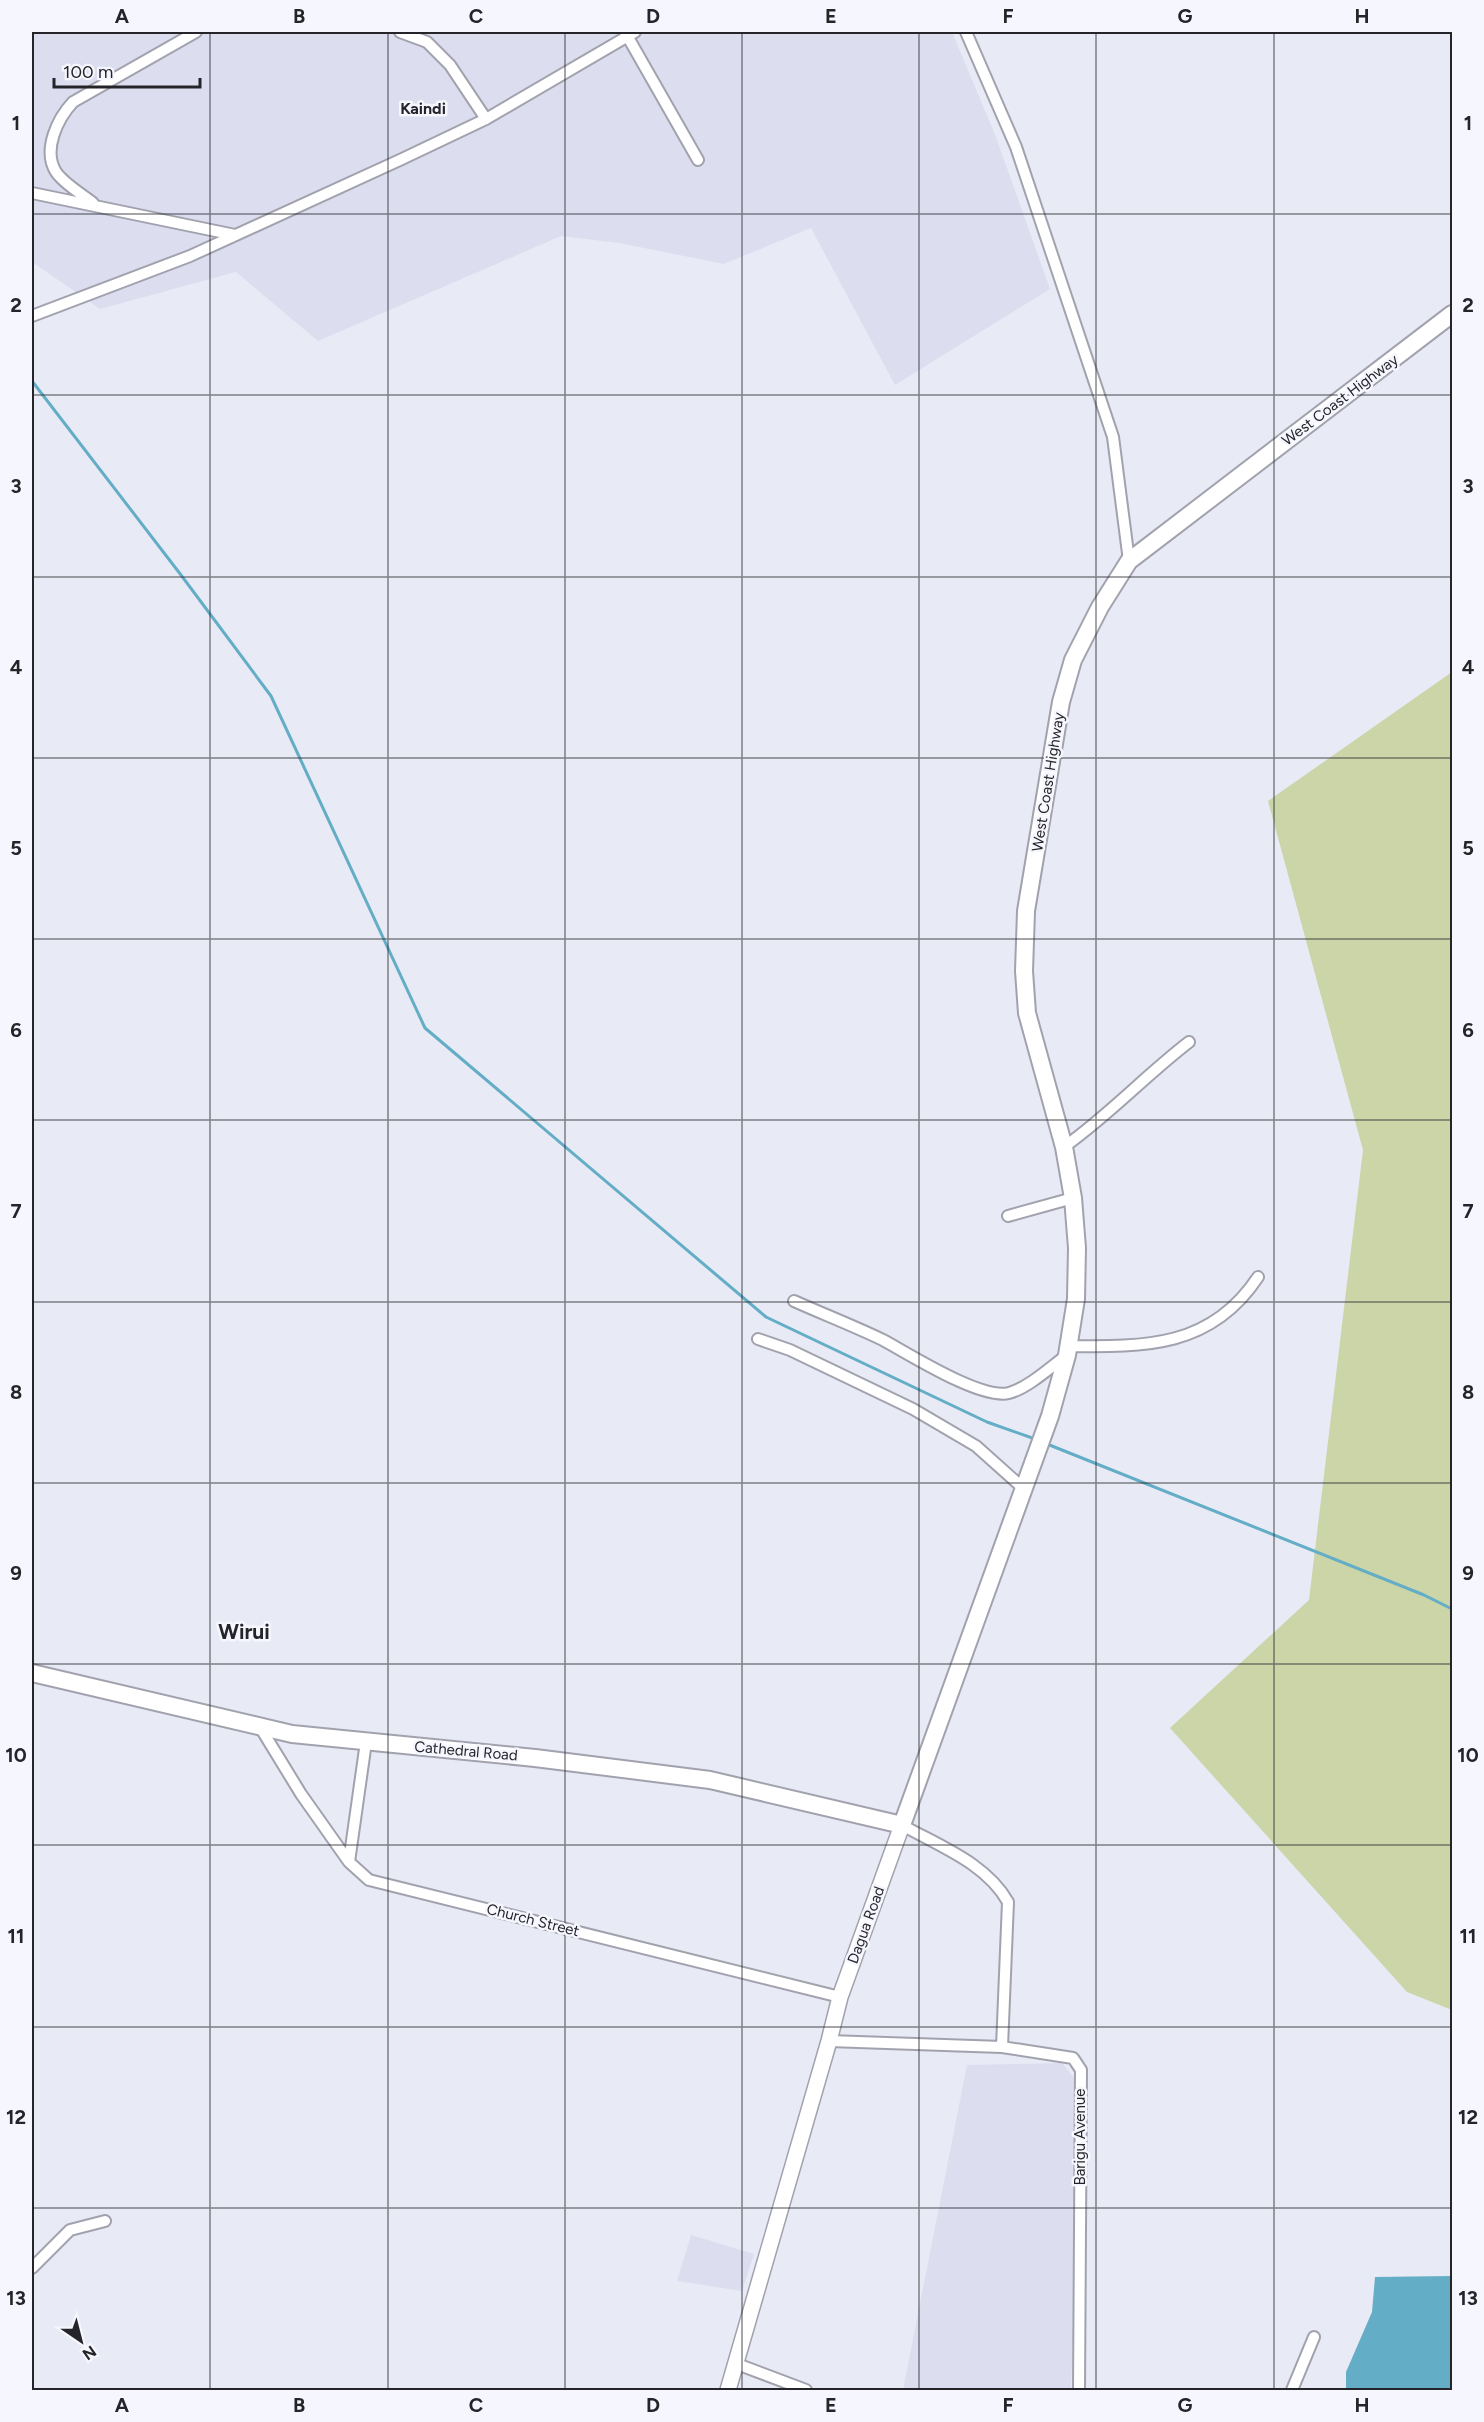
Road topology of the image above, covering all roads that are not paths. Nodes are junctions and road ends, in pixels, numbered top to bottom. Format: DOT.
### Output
graph roads {
  1 [pos="195,32"];
  2 [pos="400,32"];
  3 [pos="966,32"];
  4 [pos="629,33"];
  5 [pos="486,119"];
  6 [pos="698,160"];
  7 [pos="32,193"];
  8 [pos="93,203"];
  9 [pos="235,235"];
  10 [pos="1452,314"];
  11 [pos="32,315"];
  12 [pos="1129,561"];
  13 [pos="1189,1042"];
  14 [pos="1064,1147"];
  15 [pos="1073,1198"];
  16 [pos="1008,1216"];
  17 [pos="1258,1277"];
  18 [pos="794,1301"];
  19 [pos="758,1339"];
  20 [pos="1068,1350"];
  21 [pos="1031,1467"];
  22 [pos="1023,1488"];
  23 [pos="32,1673"];
  24 [pos="260,1727"];
  25 [pos="366,1742"];
  26 [pos="902,1825"];
  27 [pos="349,1862"];
  28 [pos="840,1997"];
  29 [pos="830,2041"];
  30 [pos="1002,2047"];
  31 [pos="105,2221"];
  32 [pos="32,2268"];
  33 [pos="1314,2337"];
  34 [pos="737,2364"];
  35 [pos="728,2391"];
  36 [pos="806,2391"];
  37 [pos="1079,2391"];
  38 [pos="1292,2391"];
  1 -- 8 [label="street"];
  2 -- 5 [label="street"];
  3 -- 12 [label="street"];
  4 -- 5 [label="street"];
  4 -- 6 [label="street"];
  5 -- 9 [label="street"];
  7 -- 8 [label="street"];
  8 -- 9 [label="street"];
  9 -- 11 [label="street"];
  10 -- 12 [label="main road, West Coast Highway"];
  12 -- 14 [label="main road, West Coast Highway"];
  13 -- 14 [label="street"];
  14 -- 15 [label="main road, West Coast Highway"];
  15 -- 16 [label="street"];
  15 -- 20 [label="main road, West Coast Highway"];
  17 -- 20 [label="street"];
  18 -- 20 [label="street"];
  19 -- 22 [label="street"];
  20 -- 21 [label="main road, West Coast Highway"];
  21 -- 22 [label="main road, Dagua Road"];
  22 -- 26 [label="main road, Dagua Road"];
  23 -- 24 [label="main road, Cathedral Road"];
  24 -- 25 [label="main road, Cathedral Road"];
  24 -- 27 [label="street, Church Street"];
  25 -- 26 [label="main road, Cathedral Road"];
  25 -- 27 [label="street"];
  26 -- 28 [label="street, Dagua Road"];
  26 -- 30 [label="street"];
  27 -- 28 [label="street, Church Street"];
  28 -- 29 [label="street, Dagua Road"];
  29 -- 30 [label="street, Barigu Avenue"];
  29 -- 34 [label="street, Dagua Road"];
  30 -- 37 [label="street, Barigu Avenue"];
  31 -- 32 [label="street"];
  33 -- 38 [label="street"];
  34 -- 35 [label="street, Dagua Road"];
  34 -- 36 [label="street"];
}
